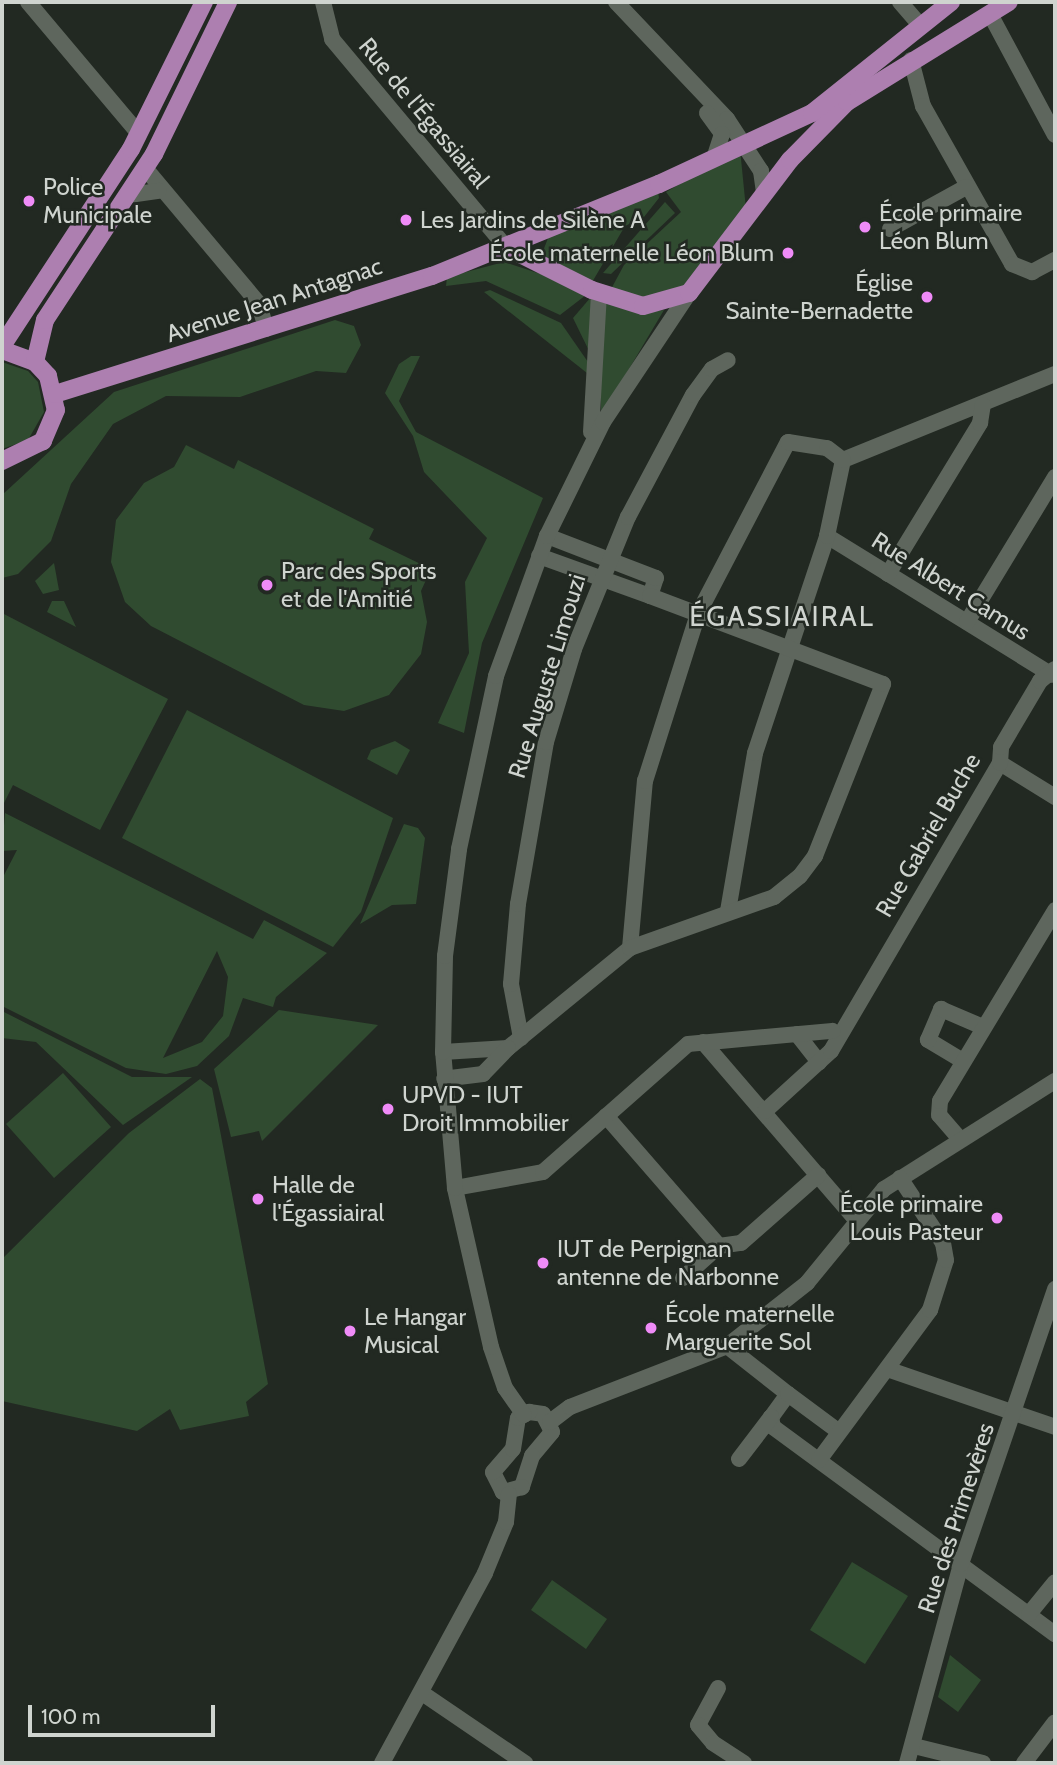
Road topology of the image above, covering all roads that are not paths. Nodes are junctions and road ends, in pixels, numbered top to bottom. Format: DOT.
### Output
graph roads {
  1 [pos="28,2"];
  2 [pos="204,2"];
  3 [pos="228,2"];
  4 [pos="323,2"];
  5 [pos="616,2"];
  6 [pos="900,2"];
  7 [pos="951,2"];
  8 [pos="1009,2"];
  9 [pos="990,14"];
  10 [pos="920,25"];
  11 [pos="911,60"];
  12 [pos="680,74"];
  13 [pos="119,111"];
  14 [pos="150,115"];
  15 [pos="139,134"];
  16 [pos="1055,135"];
  17 [pos="743,141"];
  18 [pos="714,158"];
  19 [pos="145,168"];
  20 [pos="966,187"];
  21 [pos="159,191"];
  22 [pos="765,192"];
  23 [pos="129,195"];
  24 [pos="491,227"];
  25 [pos="890,229"];
  26 [pos="539,234"];
  27 [pos="506,247"];
  28 [pos="474,259"];
  29 [pos="1055,260"];
  30 [pos="542,268"];
  31 [pos="599,292"];
  32 [pos="689,293"];
  33 [pos="266,329"];
  34 [pos="2,348"];
  35 [pos="728,360"];
  36 [pos="35,362"];
  37 [pos="1055,374"];
  38 [pos="55,394"];
  39 [pos="983,405"];
  40 [pos="2,460"];
  41 [pos="843,460"];
  42 [pos="578,474"];
  43 [pos="1055,477"];
  44 [pos="547,536"];
  45 [pos="827,536"];
  46 [pos="539,556"];
  47 [pos="606,561"];
  48 [pos="888,573"];
  49 [pos="599,580"];
  50 [pos="650,596"];
  51 [pos="698,614"];
  52 [pos="967,622"];
  53 [pos="790,648"];
  54 [pos="1053,672"];
  55 [pos="1000,764"];
  56 [pos="1055,797"];
  57 [pos="1055,910"];
  58 [pos="728,911"];
  59 [pos="630,948"];
  60 [pos="983,1027"];
  61 [pos="837,1030"];
  62 [pos="797,1034"];
  63 [pos="703,1042"];
  64 [pos="515,1043"];
  65 [pos="443,1052"];
  66 [pos="962,1061"];
  67 [pos="819,1062"];
  68 [pos="444,1079"];
  69 [pos="1055,1081"];
  70 [pos="765,1111"];
  71 [pos="606,1116"];
  72 [pos="959,1138"];
  73 [pos="818,1175"];
  74 [pos="900,1178"];
  75 [pos="455,1188"];
  76 [pos="855,1219"];
  77 [pos="719,1246"];
  78 [pos="683,1278"];
  79 [pos="1055,1289"];
  80 [pos="727,1346"];
  81 [pos="887,1369"];
  82 [pos="788,1394"];
  83 [pos="1016,1410"];
  84 [pos="524,1415"];
  85 [pos="771,1417"];
  86 [pos="550,1422"];
  87 [pos="1055,1427"];
  88 [pos="838,1432"];
  89 [pos="739,1459"];
  90 [pos="819,1460"];
  91 [pos="509,1494"];
  92 [pos="961,1564"];
  93 [pos="1055,1582"];
  94 [pos="1029,1614"];
  95 [pos="1055,1634"];
  96 [pos="719,1688"];
  97 [pos="422,1693"];
  98 [pos="1055,1722"];
  99 [pos="914,1746"];
  100 [pos="383,1763"];
  101 [pos="525,1763"];
  102 [pos="744,1763"];
  103 [pos="907,1763"];
  104 [pos="983,1763"];
  105 [pos="1024,1763"];
  1 -- 13 [label="street"];
  2 -- 14 [label="main road"];
  3 -- 19 [label="main road"];
  4 -- 24 [label="street, Rue de l'Égassiairal"];
  5 -- 12 [label="street"];
  6 -- 10 [label="street"];
  7 -- 10 [label="main road, Avenue Jean Antagnac"];
  8 -- 9 [label="main road"];
  9 -- 11 [label="main road"];
  9 -- 16 [label="street"];
  10 -- 17 [label="main road, Avenue Jean Antagnac"];
  11 -- 20 [label="street"];
  11 -- 22 [label="main road"];
  12 -- 17 [label="street"];
  12 -- 18 [label="street"];
  13 -- 14 [label="street"];
  13 -- 15 [label="street"];
  14 -- 15 [label="main road"];
  15 -- 34 [label="main road"];
  17 -- 18 [label="main road, Avenue Jean Antagnac"];
  17 -- 22 [label="street"];
  18 -- 26 [label="main road, Avenue Jean Antagnac"];
  19 -- 21 [label="street"];
  19 -- 23 [label="main road"];
  20 -- 25 [label="street"];
  20 -- 29 [label="street"];
  21 -- 23 [label="street"];
  21 -- 33 [label="street"];
  22 -- 32 [label="main road"];
  23 -- 36 [label="main road"];
  24 -- 26 [label="street"];
  24 -- 27 [label="street, Rue de l'Égassiairal"];
  24 -- 28 [label="street"];
  26 -- 27 [label="main road, Avenue Jean Antagnac"];
  26 -- 30 [label="main road"];
  27 -- 28 [label="main road, Avenue Jean Antagnac"];
  27 -- 30 [label="main road"];
  28 -- 33 [label="main road, Avenue Jean Antagnac"];
  30 -- 31 [label="main road"];
  31 -- 32 [label="main road"];
  31 -- 42 [label="street"];
  32 -- 42 [label="street"];
  33 -- 38 [label="main road, Avenue Jean Antagnac"];
  34 -- 36 [label="main road"];
  35 -- 47 [label="street, Rue Auguste Limouzi"];
  36 -- 38 [label="main road"];
  37 -- 39 [label="street"];
  38 -- 40 [label="main road"];
  39 -- 41 [label="street"];
  39 -- 48 [label="street"];
  41 -- 45 [label="street"];
  41 -- 51 [label="street"];
  42 -- 44 [label="street"];
  43 -- 52 [label="street"];
  44 -- 46 [label="street"];
  44 -- 47 [label="street"];
  45 -- 48 [label="street, Rue Albert Camus"];
  45 -- 53 [label="street"];
  46 -- 49 [label="street"];
  46 -- 65 [label="street"];
  47 -- 49 [label="street, Rue Auguste Limouzi"];
  47 -- 50 [label="street"];
  48 -- 52 [label="street, Rue Albert Camus"];
  49 -- 50 [label="street"];
  49 -- 64 [label="street, Rue Auguste Limouzi"];
  50 -- 51 [label="street"];
  51 -- 53 [label="street"];
  51 -- 59 [label="street"];
  52 -- 54 [label="street, Rue Albert Camus"];
  53 -- 58 [label="street"];
  53 -- 58 [label="street"];
  54 -- 55 [label="street, Rue Gabriel Buche"];
  55 -- 56 [label="street"];
  55 -- 61 [label="street, Rue Gabriel Buche"];
  57 -- 60 [label="street"];
  58 -- 59 [label="street"];
  59 -- 64 [label="street"];
  60 -- 66 [label="street"];
  60 -- 66 [label="street"];
  61 -- 62 [label="street"];
  61 -- 67 [label="street, Rue Gabriel Buche"];
  62 -- 63 [label="street"];
  62 -- 67 [label="street"];
  63 -- 70 [label="street"];
  63 -- 71 [label="street"];
  64 -- 65 [label="street"];
  64 -- 68 [label="street"];
  65 -- 68 [label="street"];
  66 -- 72 [label="street"];
  67 -- 70 [label="street, Rue Gabriel Buche"];
  68 -- 75 [label="street"];
  69 -- 72 [label="street"];
  70 -- 73 [label="street"];
  71 -- 75 [label="street"];
  71 -- 77 [label="street"];
  72 -- 74 [label="street"];
  73 -- 76 [label="street"];
  73 -- 77 [label="street"];
  74 -- 76 [label="street"];
  74 -- 81 [label="street"];
  75 -- 84 [label="street"];
  76 -- 80 [label="street"];
  77 -- 78 [label="street"];
  79 -- 83 [label="street, Rue des Primevères"];
  80 -- 82 [label="street"];
  80 -- 86 [label="street"];
  81 -- 83 [label="street"];
  81 -- 88 [label="street"];
  82 -- 85 [label="street"];
  82 -- 88 [label="street"];
  83 -- 87 [label="street"];
  83 -- 92 [label="street, Rue des Primevères"];
  84 -- 86 [label="street"];
  84 -- 91 [label="street"];
  85 -- 89 [label="street"];
  85 -- 90 [label="street"];
  86 -- 91 [label="street"];
  88 -- 90 [label="street"];
  90 -- 92 [label="street"];
  91 -- 97 [label="street"];
  92 -- 94 [label="street"];
  92 -- 99 [label="street, Rue des Primevères"];
  93 -- 94 [label="street"];
  94 -- 95 [label="street"];
  96 -- 102 [label="street"];
  97 -- 100 [label="street"];
  97 -- 101 [label="street"];
  98 -- 105 [label="street"];
  99 -- 103 [label="street, Rue des Primevères"];
  99 -- 104 [label="street"];
}
